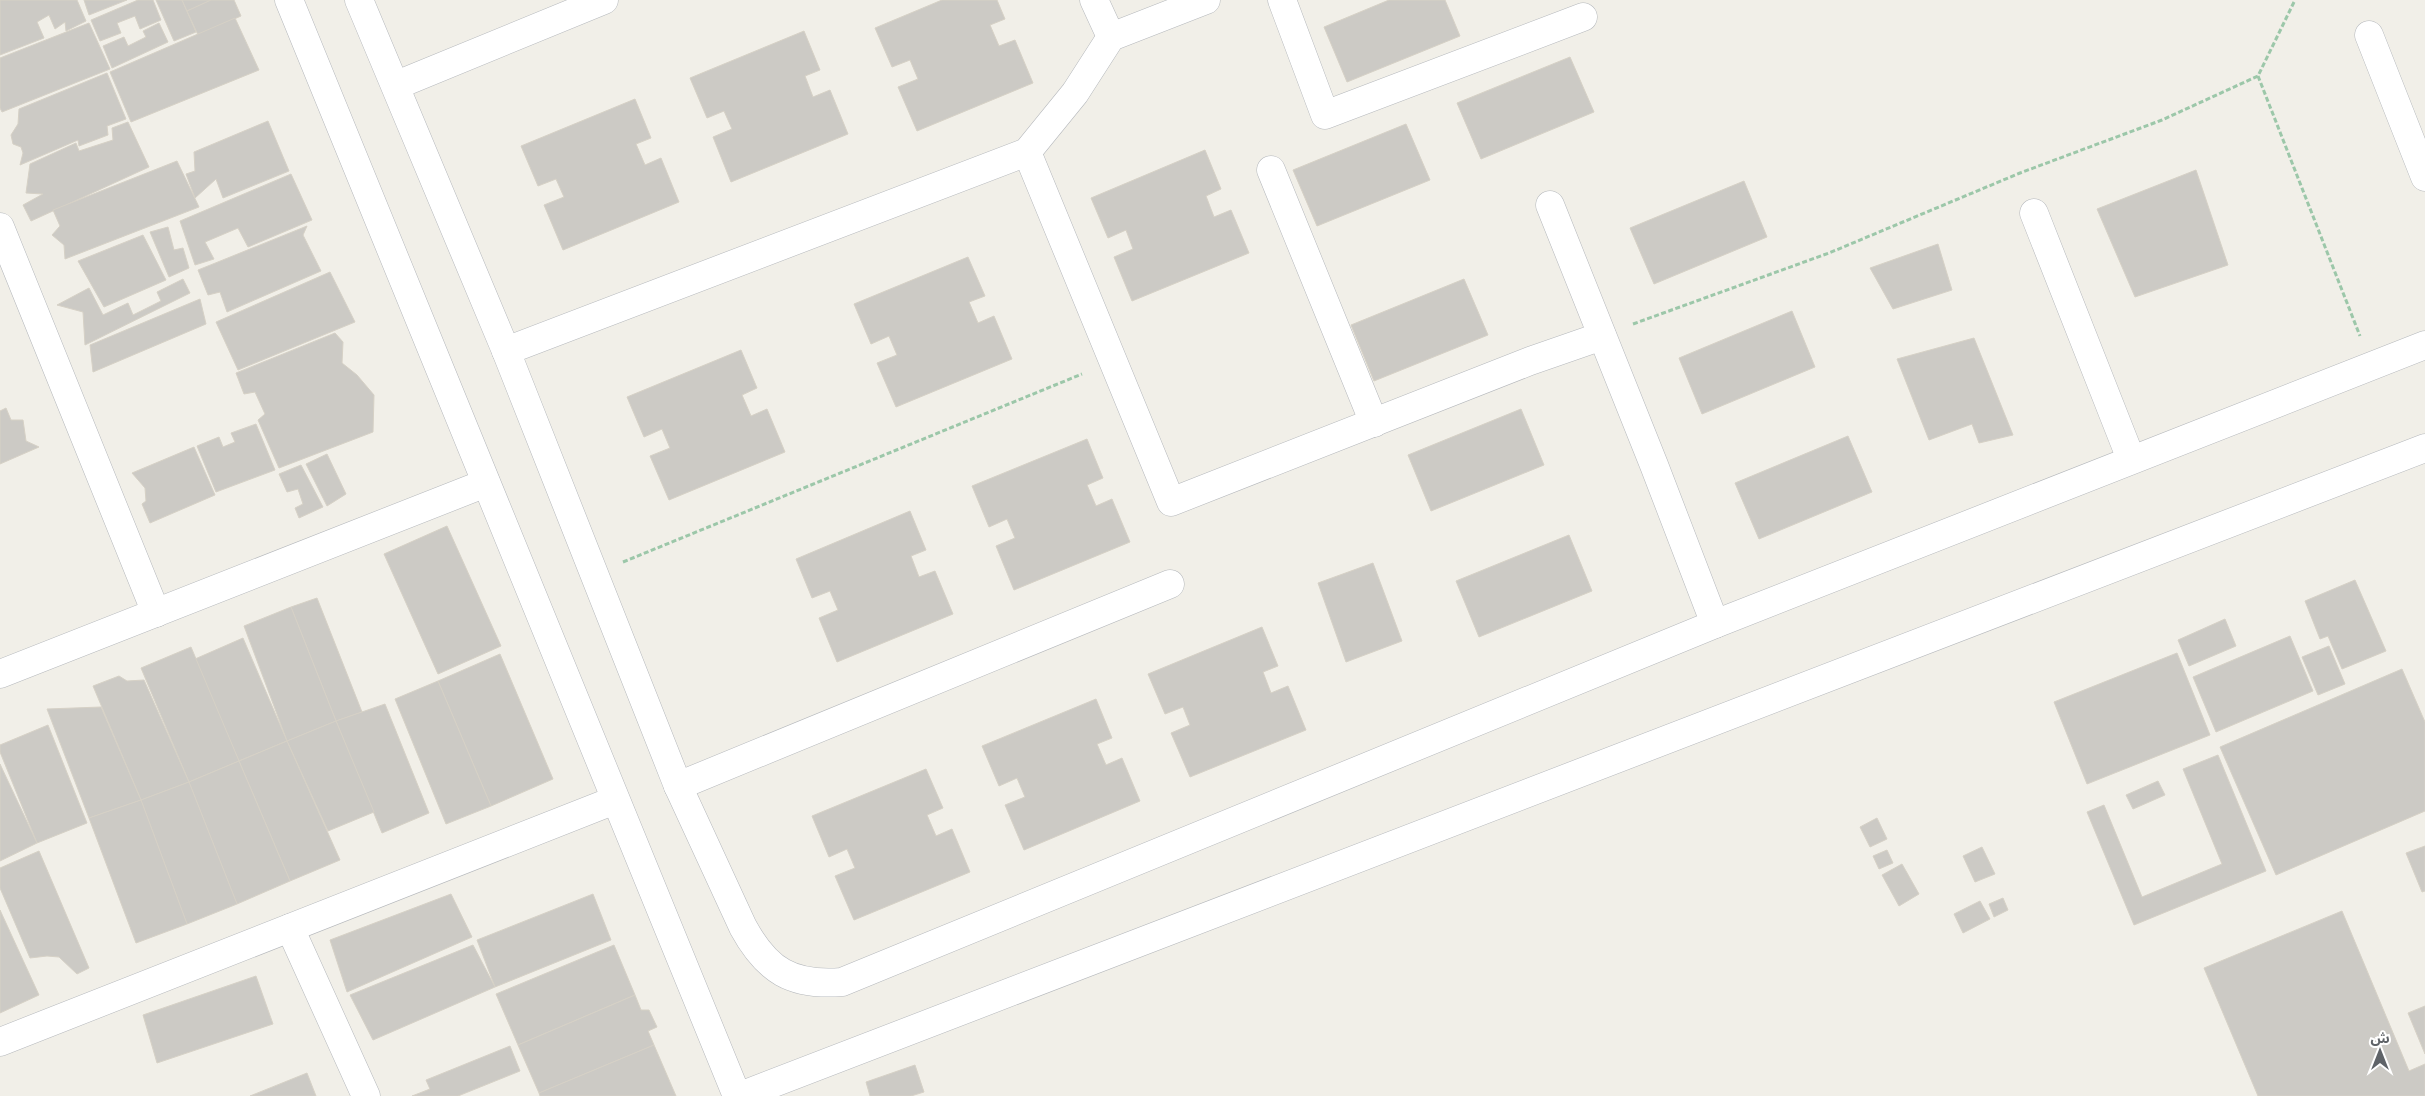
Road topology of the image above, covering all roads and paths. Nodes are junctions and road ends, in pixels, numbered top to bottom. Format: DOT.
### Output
graph roads {
  1 [pos="289,0"];
  2 [pos="359,0"];
  3 [pos="604,0"];
  4 [pos="1094,0"];
  5 [pos="1206,0"];
  6 [pos="1282,0"];
  7 [pos="2295,0"];
  8 [pos="1583,17"];
  9 [pos="2369,35"];
  10 [pos="1111,36"];
  11 [pos="2258,76"];
  12 [pos="397,85"];
  13 [pos="1027,152"];
  14 [pos="1271,170"];
  15 [pos="2425,177"];
  16 [pos="1550,205"];
  17 [pos="2034,213"];
  18 [pos="0,227"];
  19 [pos="1602,336"];
  20 [pos="2425,344"];
  21 [pos="506,351"];
  22 [pos="1113,361"];
  23 [pos="2372,365"];
  24 [pos="1374,423"];
  25 [pos="2425,448"];
  26 [pos="2131,459"];
  27 [pos="486,483"];
  28 [pos="595,574"];
  29 [pos="1170,584"];
  30 [pos="156,613"];
  31 [pos="1715,624"];
  32 [pos="0,674"];
  33 [pos="678,786"];
  34 [pos="615,800"];
  35 [pos="290,928"];
  36 [pos="0,1042"];
  37 [pos="366,1096"];
  38 [pos="738,1096"];
  1 -- 27 [label="street"];
  2 -- 12 [label="street"];
  3 -- 12 [label="street"];
  4 -- 10 [label="street"];
  5 -- 10 [label="street"];
  6 -- 8 [label="street"];
  7 -- 11 [label="path"];
  9 -- 15 [label="street"];
  10 -- 13 [label="street"];
  11 -- 19 [label="path"];
  11 -- 23 [label="path"];
  12 -- 21 [label="street"];
  13 -- 21 [label="street"];
  13 -- 22 [label="street"];
  14 -- 24 [label="street"];
  16 -- 19 [label="street"];
  17 -- 26 [label="street"];
  18 -- 30 [label="street"];
  19 -- 24 [label="street"];
  19 -- 31 [label="street"];
  20 -- 23 [label="street"];
  21 -- 28 [label="street"];
  22 -- 24 [label="street"];
  22 -- 28 [label="path"];
  23 -- 26 [label="street"];
  25 -- 38 [label="street"];
  26 -- 31 [label="street"];
  27 -- 30 [label="street"];
  27 -- 34 [label="street"];
  28 -- 33 [label="street"];
  29 -- 33 [label="street"];
  30 -- 32 [label="street"];
  31 -- 33 [label="street"];
  34 -- 35 [label="street"];
  34 -- 38 [label="street"];
  35 -- 36 [label="street"];
  35 -- 37 [label="street"];
}
